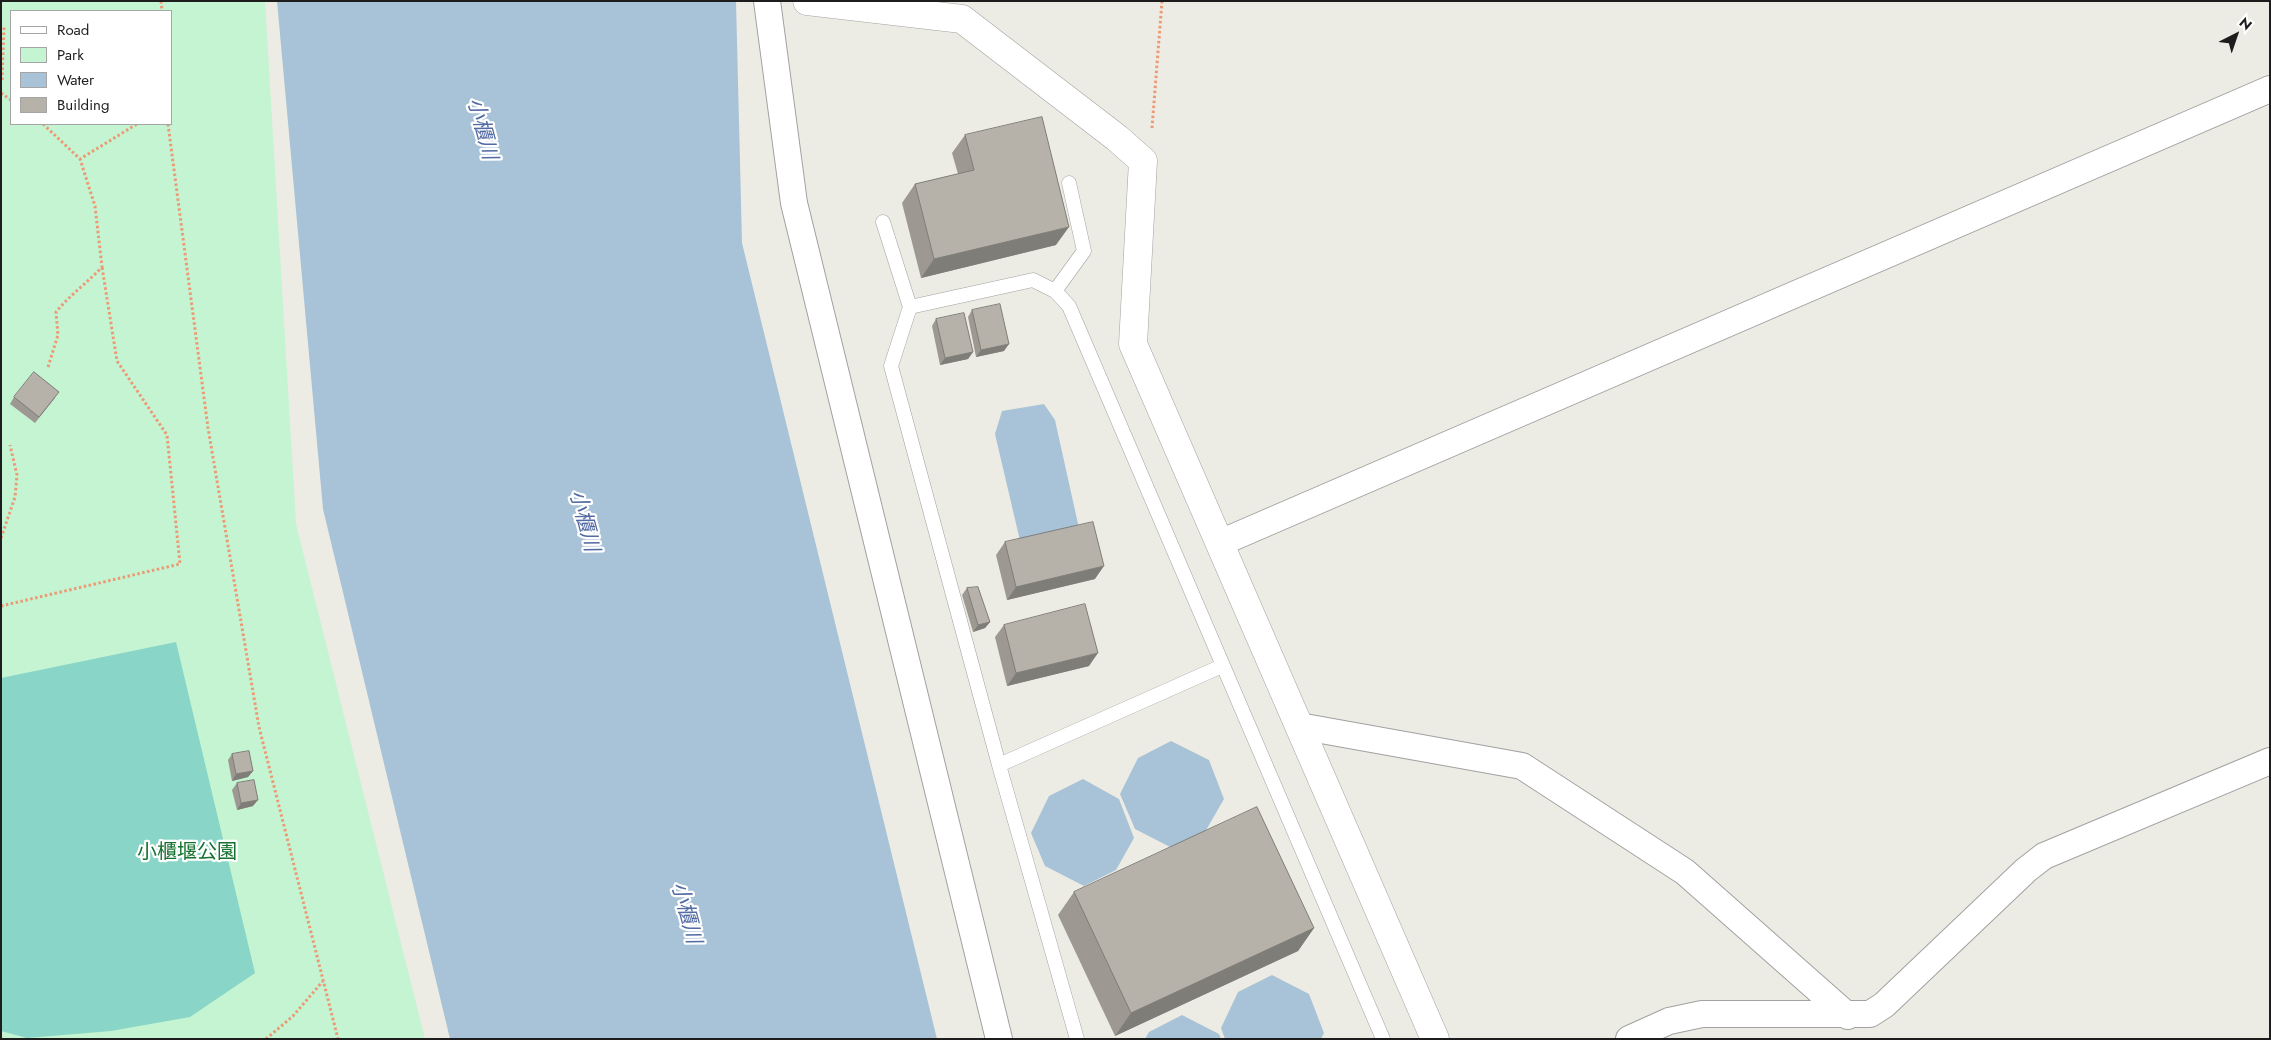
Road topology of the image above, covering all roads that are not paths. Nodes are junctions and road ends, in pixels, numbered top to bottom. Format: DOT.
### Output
graph roads {
  1 [pos="767,1"];
  2 [pos="807,1"];
  3 [pos="2270,89"];
  4 [pos="1069,183"];
  5 [pos="883,222"];
  6 [pos="1056,291"];
  7 [pos="910,307"];
  8 [pos="1220,543"];
  9 [pos="1222,666"];
  10 [pos="1299,726"];
  11 [pos="2270,761"];
  12 [pos="999,765"];
  13 [pos="1848,1016"];
  14 [pos="999,1039"];
  15 [pos="1077,1039"];
  16 [pos="1383,1039"];
  17 [pos="1435,1039"];
  18 [pos="1629,1039"];
  1 -- 14 [label="street"];
  2 -- 8 [label="street"];
  3 -- 8 [label="street"];
  4 -- 6 [label="lane"];
  5 -- 7 [label="lane"];
  6 -- 7 [label="lane"];
  6 -- 9 [label="lane"];
  7 -- 12 [label="lane"];
  8 -- 10 [label="street"];
  9 -- 12 [label="lane"];
  9 -- 16 [label="lane"];
  10 -- 13 [label="street"];
  10 -- 17 [label="street"];
  11 -- 13 [label="street"];
  12 -- 15 [label="lane"];
  13 -- 18 [label="street"];
}
